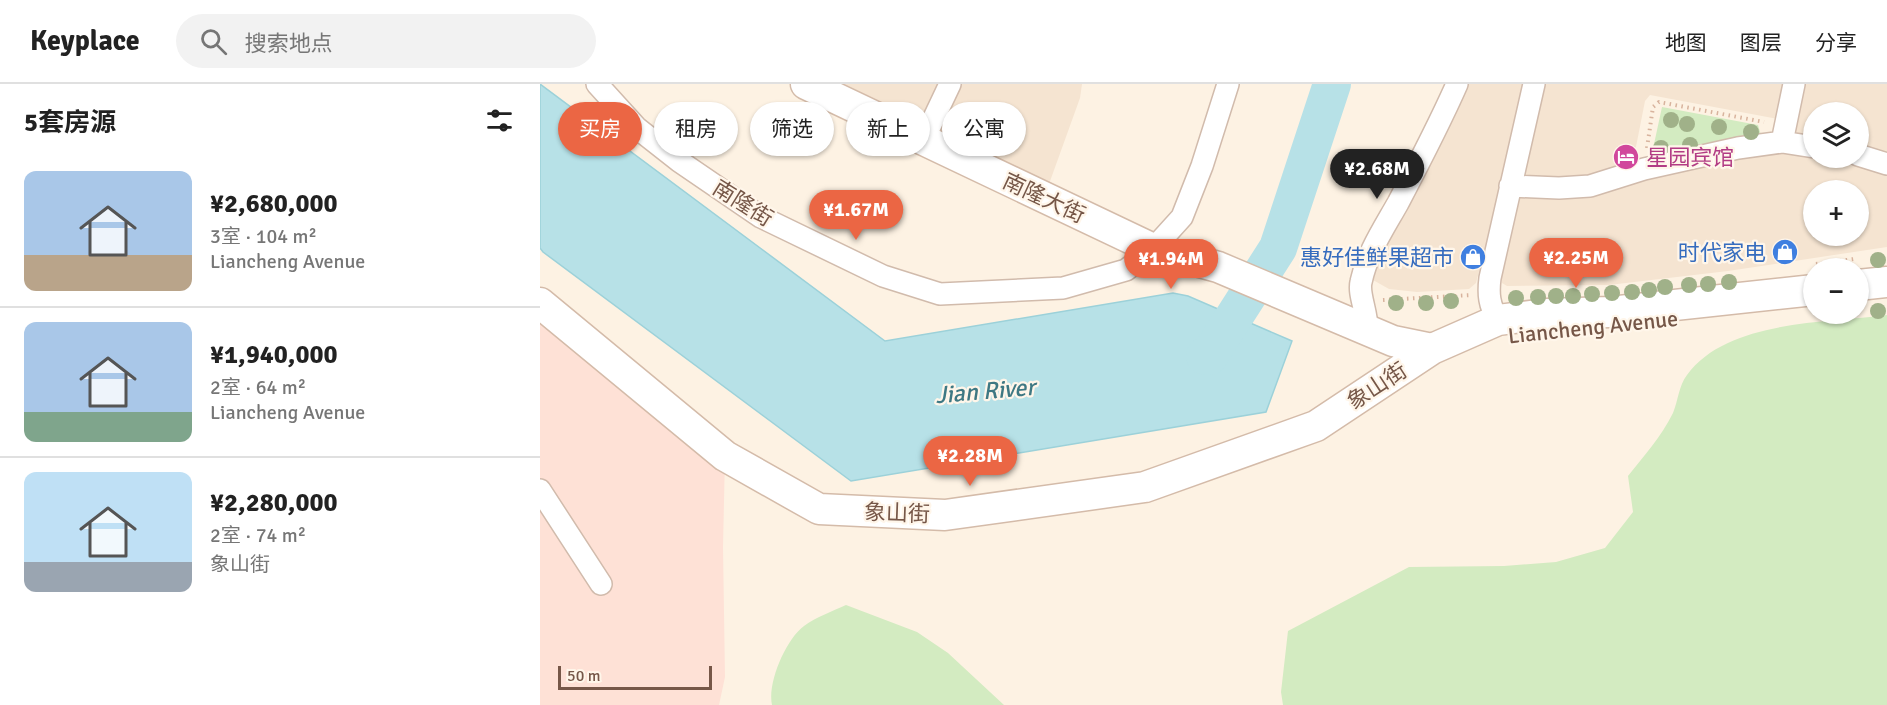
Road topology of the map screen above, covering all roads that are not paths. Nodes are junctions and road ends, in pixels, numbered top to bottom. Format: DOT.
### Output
graph roads {
  1 [pos="597,84"];
  2 [pos="806,84"];
  3 [pos="950,84"];
  4 [pos="1227,84"];
  5 [pos="1457,84"];
  6 [pos="1534,84"];
  7 [pos="1794,84"];
  8 [pos="846,103"];
  9 [pos="930,126"];
  10 [pos="1784,134"];
  11 [pos="1803,142"];
  12 [pos="930,144"];
  13 [pos="1869,158"];
  14 [pos="1887,164"];
  15 [pos="1510,186"];
  16 [pos="1149,252"];
  17 [pos="1887,282"];
  18 [pos="1869,284"];
  19 [pos="1803,291"];
  20 [pos="1887,296"];
  21 [pos="1869,298"];
  22 [pos="540,303"];
  23 [pos="1803,305"];
  24 [pos="1498,320"];
  25 [pos="1347,328"];
  26 [pos="1422,355"];
  27 [pos="540,490"];
  28 [pos="601,584"];
  1 -- 16 [label="street, 南隆街"];
  2 -- 8 [label="main road, 南隆大街"];
  3 -- 9 [label="street"];
  4 -- 16 [label="street, 南隆街"];
  5 -- 25 [label="street"];
  6 -- 15 [label="street"];
  7 -- 10 [label="street"];
  10 -- 11 [label="street"];
  10 -- 15 [label="street"];
  12 -- 16 [label="main road, 南隆大街"];
  13 -- 14 [label="street"];
  15 -- 24 [label="street"];
  16 -- 25 [label="main road, Liancheng Avenue"];
  17 -- 18 [label="main road"];
  19 -- 24 [label="main road, Liancheng Avenue"];
  20 -- 21 [label="main road"];
  22 -- 26 [label="main road, 象山街"];
  23 -- 26 [label="main road, Liancheng Avenue"];
  24 -- 26 [label="main road, Liancheng Avenue"];
  25 -- 26 [label="main road, Liancheng Avenue"];
  27 -- 28 [label="street"];
}
